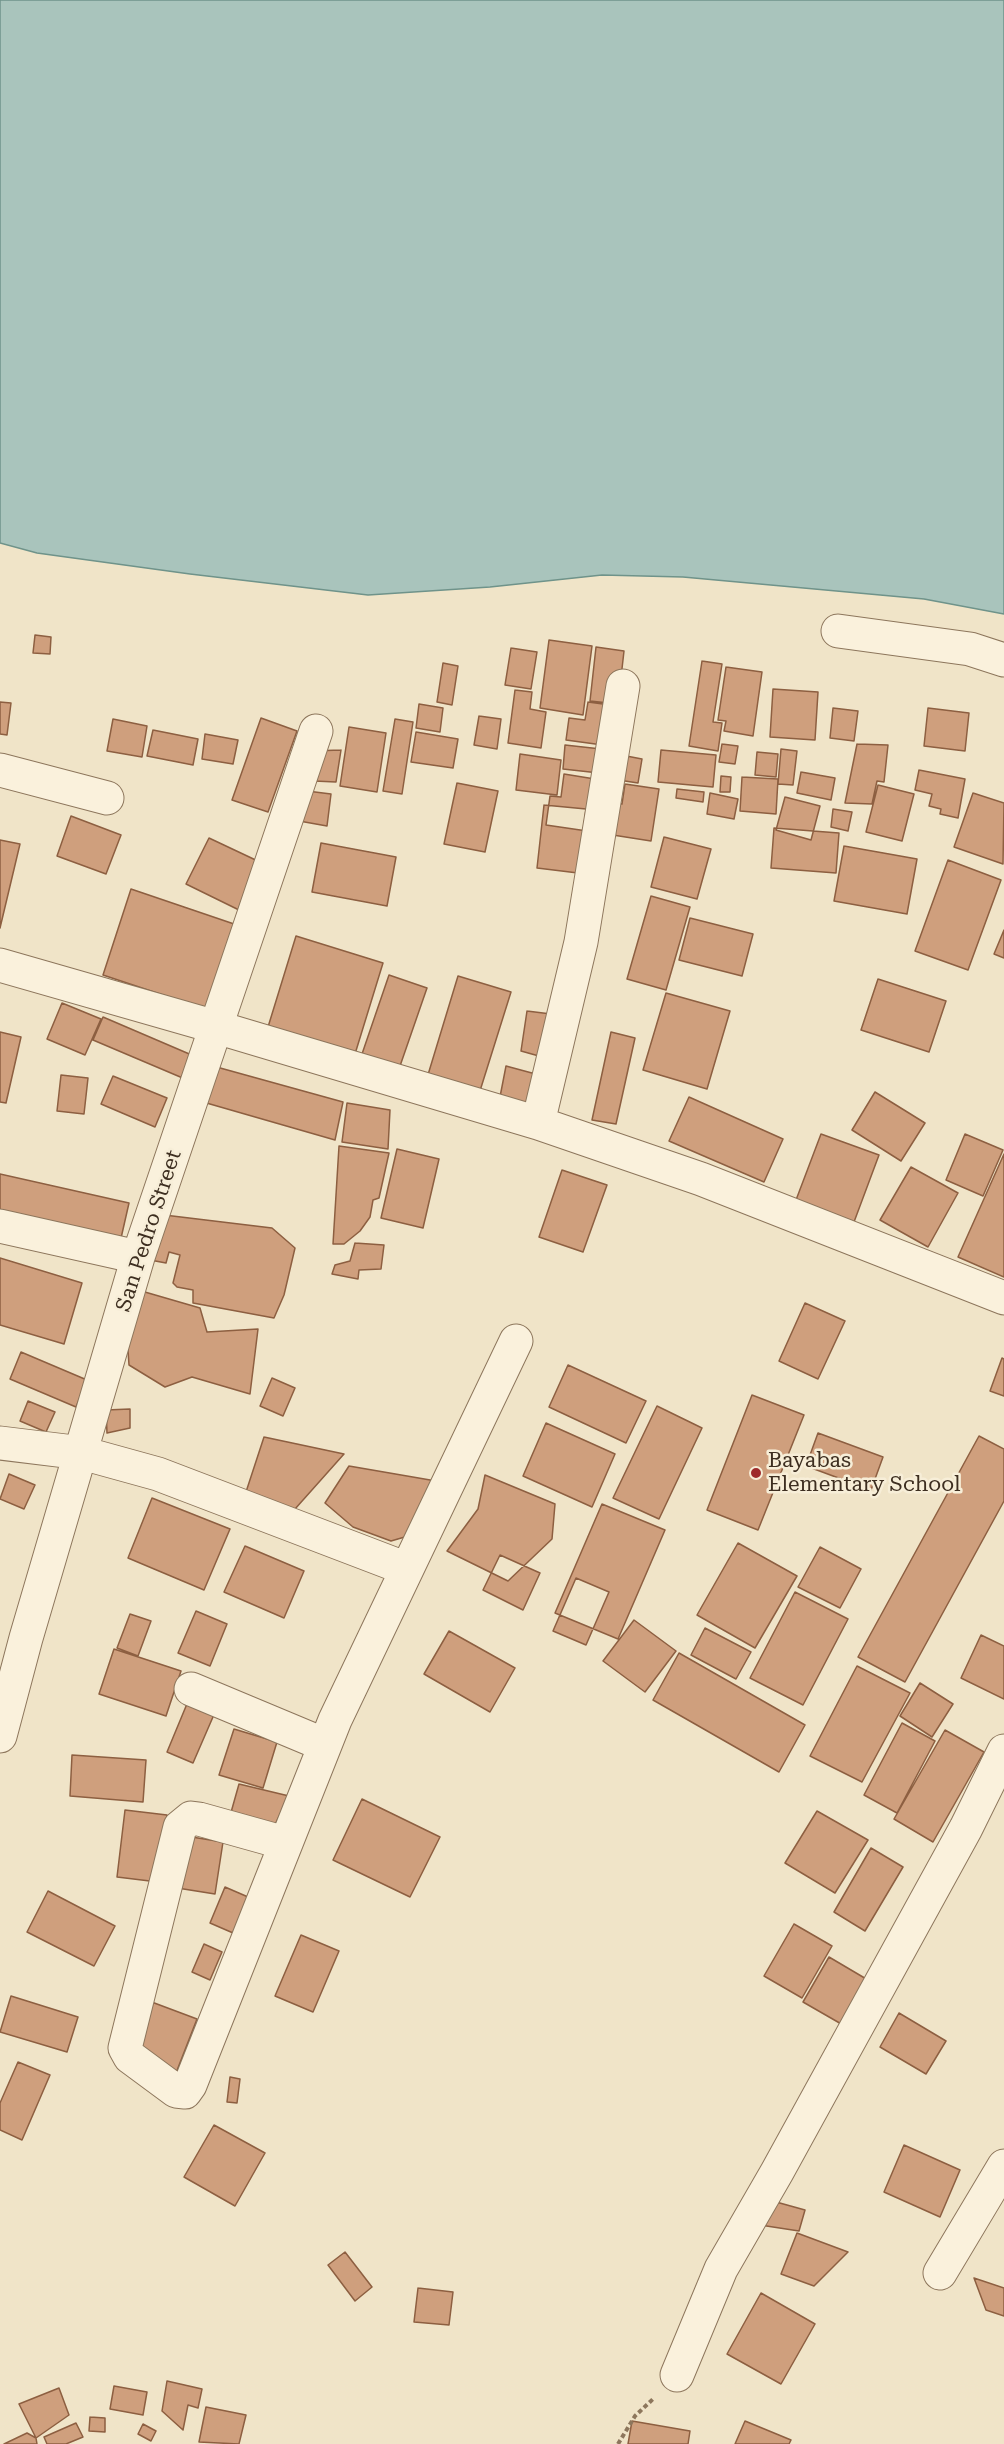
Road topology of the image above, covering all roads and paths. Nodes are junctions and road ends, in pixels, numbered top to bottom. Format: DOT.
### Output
graph roads {
  1 [pos="838,631"];
  2 [pos="1004,660"];
  3 [pos="623,686"];
  4 [pos="316,731"];
  5 [pos="0,770"];
  6 [pos="107,798"];
  7 [pos="0,965"];
  8 [pos="216,1026"];
  9 [pos="538,1123"];
  10 [pos="0,1226"];
  11 [pos="138,1257"];
  12 [pos="1004,1298"];
  13 [pos="516,1341"];
  14 [pos="0,1443"];
  15 [pos="82,1453"];
  16 [pos="407,1569"];
  17 [pos="191,1689"];
  18 [pos="0,1736"];
  19 [pos="325,1745"];
  20 [pos="1004,1751"];
  21 [pos="285,1843"];
  22 [pos="1004,2166"];
  23 [pos="940,2273"];
  24 [pos="677,2375"];
  25 [pos="618,2444"];
  1 -- 2 [label="street"];
  3 -- 9 [label="street"];
  4 -- 8 [label="street, San Pedro Street"];
  5 -- 6 [label="street"];
  7 -- 8 [label="street"];
  8 -- 9 [label="street"];
  8 -- 11 [label="street, San Pedro Street"];
  9 -- 12 [label="street"];
  10 -- 11 [label="street"];
  11 -- 15 [label="street, San Pedro Street"];
  13 -- 16 [label="street"];
  14 -- 15 [label="street"];
  15 -- 16 [label="street"];
  15 -- 18 [label="street, San Pedro Street"];
  16 -- 19 [label="street"];
  17 -- 19 [label="street"];
  19 -- 21 [label="street"];
  20 -- 24 [label="street"];
  21 -- 21 [label="street"];
  22 -- 23 [label="street"];
  24 -- 25 [label="path"];
}
